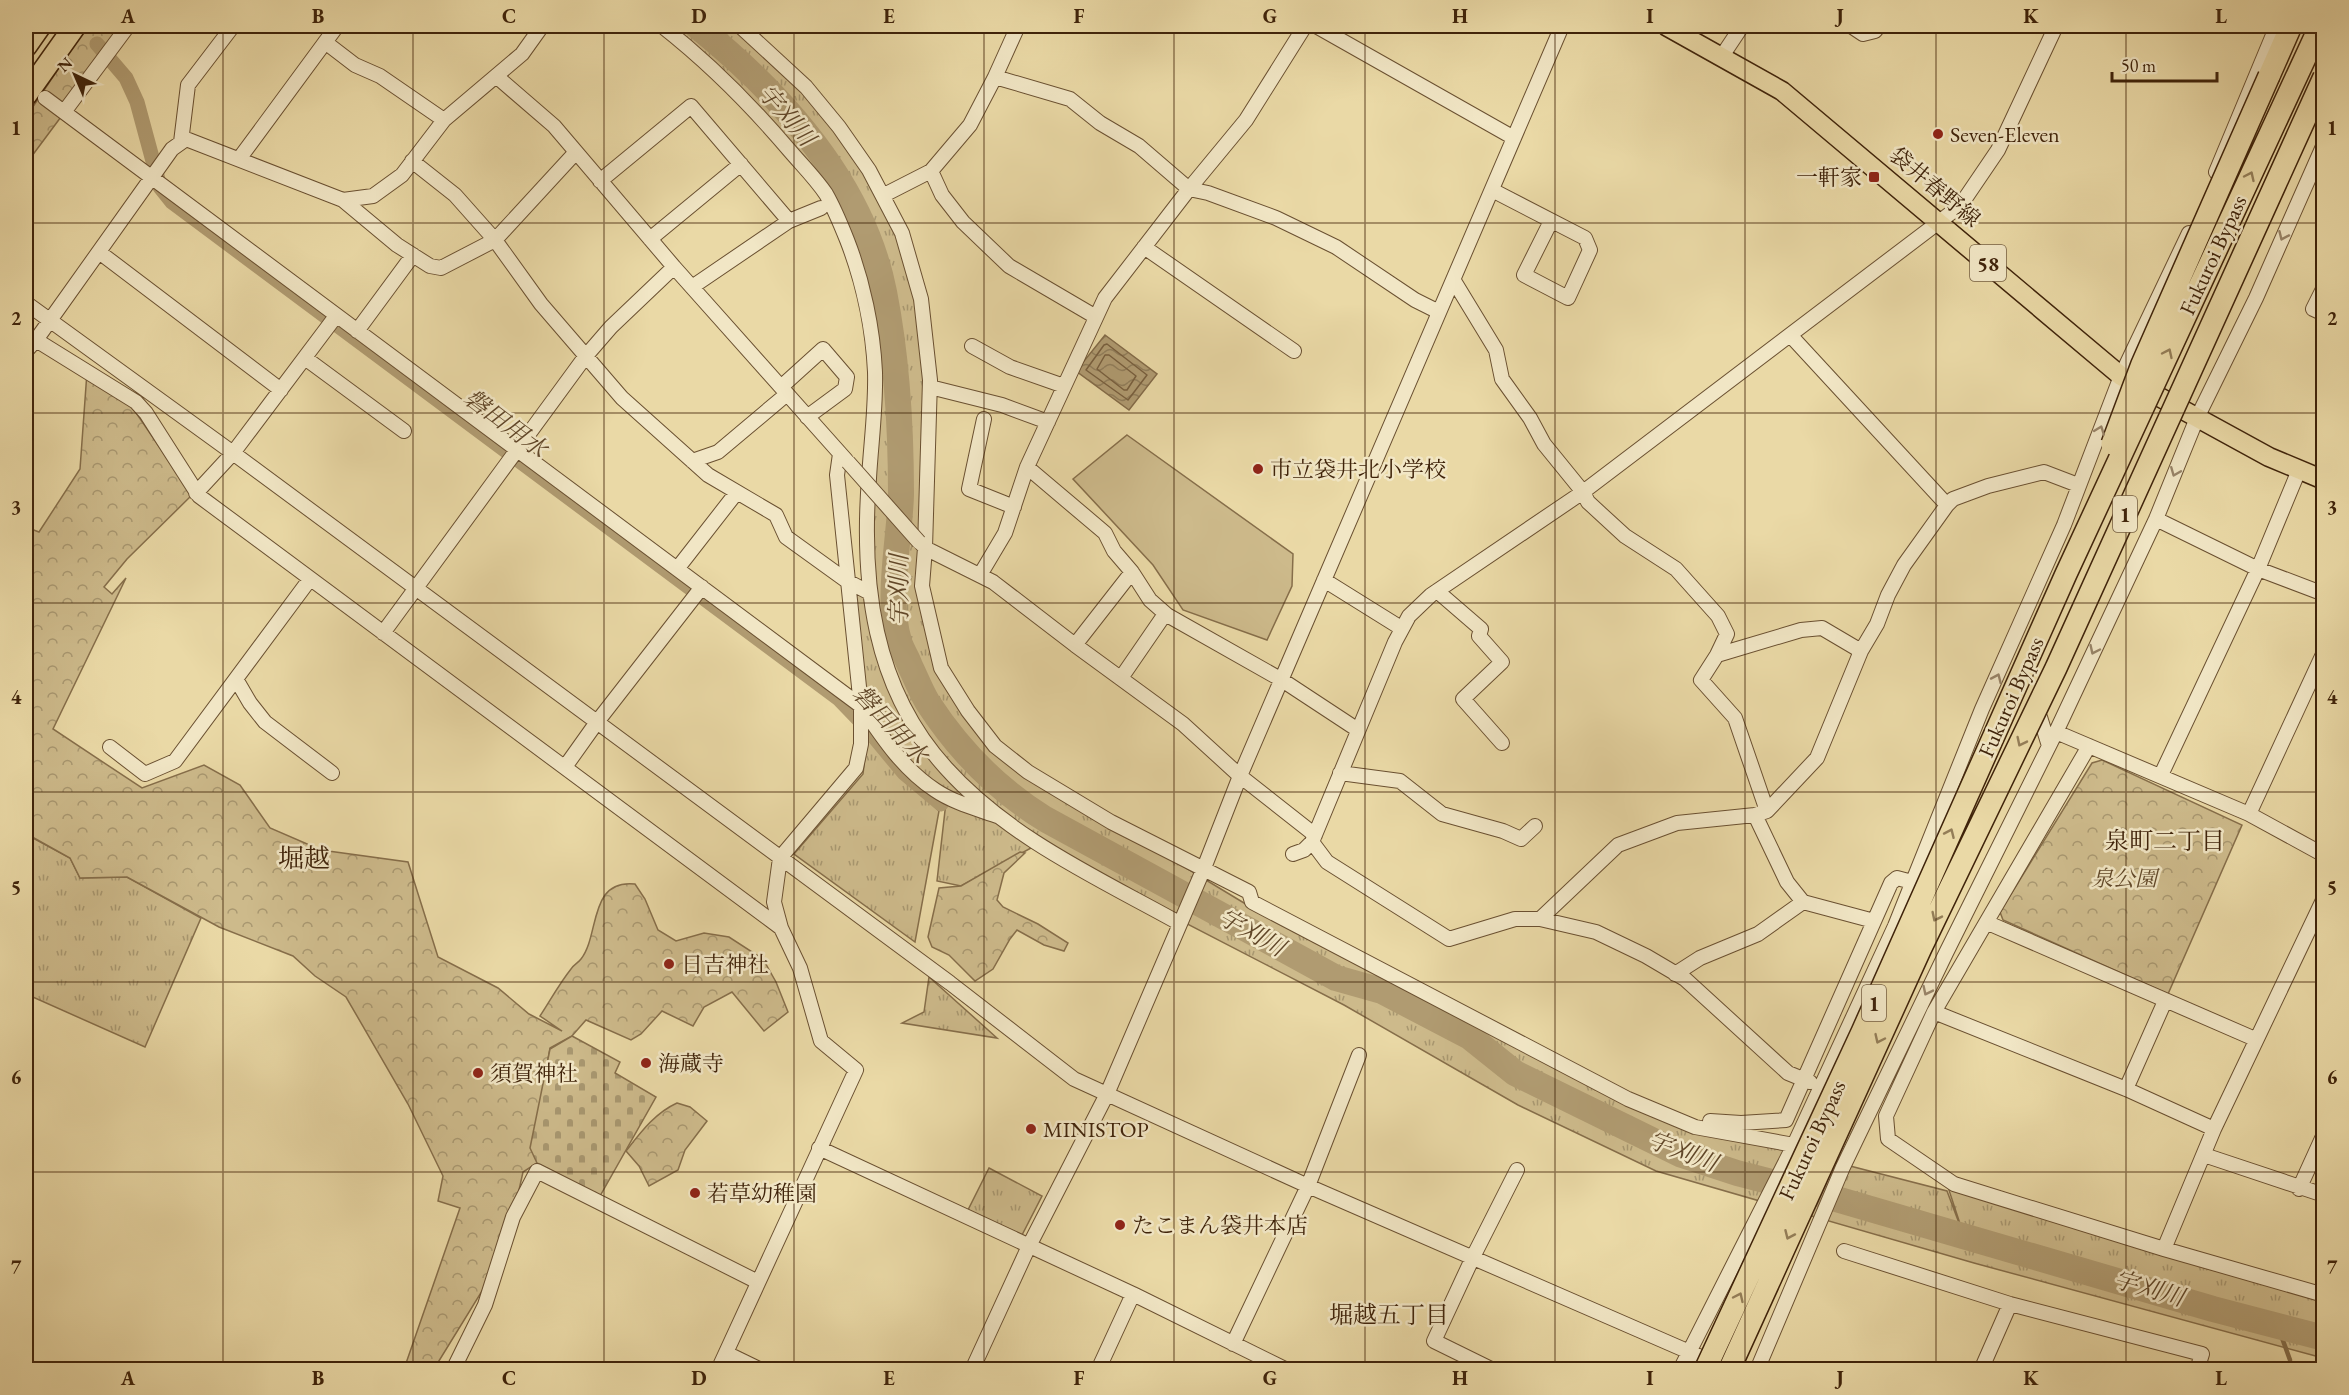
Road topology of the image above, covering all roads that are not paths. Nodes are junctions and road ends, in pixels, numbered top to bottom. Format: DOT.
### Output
graph roads {
  1 [pos="40,26"];
  2 [pos="75,26"];
  3 [pos="128,26"];
  4 [pos="233,26"];
  5 [pos="337,26"];
  6 [pos="542,26"];
  7 [pos="662,26"];
  8 [pos="740,26"];
  9 [pos="1018,26"];
  10 [pos="1305,26"];
  11 [pos="1316,26"];
  12 [pos="1562,26"];
  13 [pos="1666,26"];
  14 [pos="1742,26"];
  15 [pos="1851,26"];
  16 [pos="1879,26"];
  17 [pos="2056,26"];
  18 [pos="2280,26"];
  19 [pos="2291,26"];
  20 [pos="2320,26"];
  21 [pos="325,42"];
  22 [pos="26,46"];
  23 [pos="1722,56"];
  24 [pos="496,76"];
  25 [pos="995,77"];
  26 [pos="2324,77"];
  27 [pos="35,97"];
  28 [pos="2324,98"];
  29 [pos="64,112"];
  30 [pos="444,120"];
  31 [pos="1514,138"];
  32 [pos="181,142"];
  33 [pos="2324,144"];
  34 [pos="576,152"];
  35 [pos="239,159"];
  36 [pos="412,161"];
  37 [pos="741,164"];
  38 [pos="931,171"];
  39 [pos="152,179"];
  40 [pos="600,180"];
  41 [pos="1189,189"];
  42 [pos="1492,190"];
  43 [pos="884,195"];
  44 [pos="343,200"];
  45 [pos="821,208"];
  46 [pos="789,221"];
  47 [pos="1551,221"];
  48 [pos="1941,223"];
  49 [pos="650,239"];
  50 [pos="495,240"];
  51 [pos="1144,247"];
  52 [pos="99,252"];
  53 [pos="413,255"];
  54 [pos="674,267"];
  55 [pos="1454,280"];
  56 [pos="692,287"];
  57 [pos="2324,287"];
  58 [pos="26,303"];
  59 [pos="1439,312"];
  60 [pos="2324,314"];
  61 [pos="336,316"];
  62 [pos="1096,317"];
  63 [pos="50,320"];
  64 [pos="357,331"];
  65 [pos="1791,336"];
  66 [pos="36,340"];
  67 [pos="972,346"];
  68 [pos="26,351"];
  69 [pos="1294,351"];
  70 [pos="585,357"];
  71 [pos="304,358"];
  72 [pos="2121,376"];
  73 [pos="1064,386"];
  74 [pos="930,387"];
  75 [pos="280,390"];
  76 [pos="784,391"];
  77 [pos="807,417"];
  78 [pos="2197,418"];
  79 [pos="984,420"];
  80 [pos="1048,422"];
  81 [pos="404,431"];
  82 [pos="517,451"];
  83 [pos="234,453"];
  84 [pos="844,458"];
  85 [pos="693,461"];
  86 [pos="1027,466"];
  87 [pos="2299,470"];
  88 [pos="2324,480"];
  89 [pos="2078,485"];
  90 [pos="737,492"];
  91 [pos="1583,492"];
  92 [pos="196,493"];
  93 [pos="1947,505"];
  94 [pos="1014,507"];
  95 [pos="2156,519"];
  96 [pos="922,545"];
  97 [pos="677,569"];
  98 [pos="2258,569"];
  99 [pos="1132,572"];
  100 [pos="980,574"];
  101 [pos="2066,574"];
  102 [pos="310,579"];
  103 [pos="1324,580"];
  104 [pos="847,581"];
  105 [pos="702,587"];
  106 [pos="417,588"];
  107 [pos="1437,591"];
  108 [pos="870,593"];
  109 [pos="2324,594"];
  110 [pos="1165,614"];
  111 [pos="1401,628"];
  112 [pos="384,633"];
  113 [pos="1075,645"];
  114 [pos="1861,651"];
  115 [pos="2324,652"];
  116 [pos="1717,655"];
  117 [pos="2056,668"];
  118 [pos="236,678"];
  119 [pos="1121,678"];
  120 [pos="1282,680"];
  121 [pos="2002,697"];
  122 [pos="861,706"];
  123 [pos="1982,709"];
  124 [pos="2040,717"];
  125 [pos="597,722"];
  126 [pos="1358,730"];
  127 [pos="2056,732"];
  128 [pos="1502,742"];
  129 [pos="2049,746"];
  130 [pos="2089,746"];
  131 [pos="110,747"];
  132 [pos="566,767"];
  133 [pos="1340,772"];
  134 [pos="332,773"];
  135 [pos="2161,775"];
  136 [pos="1240,776"];
  137 [pos="1761,813"];
  138 [pos="2249,814"];
  139 [pos="1000,817"];
  140 [pos="1535,826"];
  141 [pos="1313,839"];
  142 [pos="1293,854"];
  143 [pos="2324,855"];
  144 [pos="780,858"];
  145 [pos="1204,868"];
  146 [pos="1912,882"];
  147 [pos="2324,898"];
  148 [pos="1803,902"];
  149 [pos="1540,919"];
  150 [pos="1180,920"];
  151 [pos="1874,921"];
  152 [pos="1988,922"];
  153 [pos="781,928"];
  154 [pos="1675,974"];
  155 [pos="2165,1001"];
  156 [pos="1934,1012"];
  157 [pos="2255,1039"];
  158 [pos="1359,1055"];
  159 [pos="1806,1080"];
  160 [pos="2126,1089"];
  161 [pos="1107,1094"];
  162 [pos="1695,1127"];
  163 [pos="2214,1129"];
  164 [pos="2324,1134"];
  165 [pos="1794,1145"];
  166 [pos="819,1148"];
  167 [pos="2204,1155"];
  168 [pos="1517,1170"];
  169 [pos="1308,1186"];
  170 [pos="2299,1189"];
  171 [pos="2324,1195"];
  172 [pos="1029,1246"];
  173 [pos="2164,1250"];
  174 [pos="1844,1251"];
  175 [pos="1473,1257"];
  176 [pos="758,1282"];
  177 [pos="1132,1294"];
  178 [pos="2324,1295"];
  179 [pos="2010,1304"];
  180 [pos="1732,1337"];
  181 [pos="1233,1344"];
  182 [pos="1688,1352"];
  183 [pos="726,1353"];
  184 [pos="453,1370"];
  185 [pos="718,1370"];
  186 [pos="761,1370"];
  187 [pos="972,1370"];
  188 [pos="1098,1370"];
  189 [pos="1287,1370"];
  190 [pos="1493,1370"];
  191 [pos="1680,1370"];
  192 [pos="1700,1370"];
  193 [pos="1706,1370"];
  194 [pos="1730,1370"];
  195 [pos="1757,1370"];
  196 [pos="1981,1370"];
  197 [pos="2197,1370"];
  1 -- 22 [label="highway"];
  2 -- 27 [label="highway"];
  3 -- 29 [label="street"];
  4 -- 32 [label="street"];
  5 -- 21 [label="street"];
  6 -- 24 [label="street"];
  7 -- 108 [label="street"];
  8 -- 43 [label="street"];
  9 -- 25 [label="street"];
  10 -- 41 [label="street"];
  11 -- 31 [label="street"];
  12 -- 31 [label="street"];
  13 -- 23 [label="main road, 袋井春野線 / 58"];
  14 -- 23 [label="street"];
  15 -- 16 [label="street"];
  17 -- 48 [label="street"];
  18 -- 72 [label="street"];
  19 -- 101 [label="highway, bridge"];
  101 -- 20 [label="highway, Fukuroi Bypass / 1, one-way, bridge"];
  21 -- 30 [label="street"];
  21 -- 35 [label="street"];
  23 -- 48 [label="main road, 袋井春野線 / 58"];
  24 -- 30 [label="street"];
  24 -- 34 [label="street"];
  25 -- 38 [label="street"];
  25 -- 41 [label="street"];
  26 -- 117 [label="highway, Fukuroi Bypass / 1, bridge"];
  27 -- 29 [label="street"];
  28 -- 117 [label="highway, bridge"];
  29 -- 39 [label="street"];
  30 -- 36 [label="street"];
  31 -- 42 [label="street"];
  32 -- 35 [label="street"];
  32 -- 39 [label="street"];
  33 -- 78 [label="street, one-way"];
  34 -- 40 [label="street"];
  34 -- 50 [label="street"];
  35 -- 44 [label="street"];
  36 -- 44 [label="street"];
  36 -- 50 [label="street"];
  37 -- 40 [label="street"];
  37 -- 46 [label="street"];
  37 -- 49 [label="street"];
  38 -- 43 [label="street"];
  38 -- 62 [label="street"];
  39 -- 52 [label="street"];
  39 -- 61 [label="street"];
  40 -- 49 [label="street"];
  41 -- 51 [label="street"];
  41 -- 59 [label="street"];
  42 -- 47 [label="street"];
  42 -- 55 [label="street"];
  43 -- 74 [label="street"];
  44 -- 53 [label="street"];
  45 -- 46 [label="street"];
  46 -- 56 [label="street"];
  47 -- 47 [label="street"];
  48 -- 65 [label="street"];
  48 -- 72 [label="main road, 袋井春野線 / 58"];
  49 -- 54 [label="street"];
  50 -- 53 [label="street"];
  50 -- 70 [label="street"];
  51 -- 62 [label="street"];
  51 -- 69 [label="street"];
  52 -- 63 [label="street"];
  52 -- 75 [label="street"];
  53 -- 64 [label="street"];
  54 -- 56 [label="street"];
  54 -- 70 [label="street"];
  55 -- 59 [label="street"];
  55 -- 91 [label="street"];
  56 -- 76 [label="street"];
  57 -- 60 [label="street"];
  58 -- 63 [label="street"];
  59 -- 103 [label="street"];
  61 -- 64 [label="street"];
  61 -- 71 [label="street"];
  62 -- 73 [label="street"];
  63 -- 66 [label="street"];
  63 -- 83 [label="street"];
  64 -- 82 [label="street"];
  65 -- 91 [label="street"];
  65 -- 93 [label="street"];
  66 -- 68 [label="street"];
  66 -- 92 [label="street"];
  67 -- 73 [label="street"];
  70 -- 82 [label="street"];
  70 -- 85 [label="street"];
  71 -- 75 [label="street"];
  71 -- 81 [label="street"];
  72 -- 78 [label="main road, 袋井春野線 / 58"];
  89 -- 72 [label="street, one-way"];
  73 -- 80 [label="street"];
  74 -- 80 [label="street"];
  74 -- 96 [label="street"];
  75 -- 83 [label="street"];
  76 -- 77 [label="street"];
  76 -- 77 [label="street"];
  76 -- 85 [label="street"];
  77 -- 84 [label="street"];
  78 -- 87 [label="main road, 袋井春野線 / 58"];
  78 -- 95 [label="street, one-way"];
  79 -- 94 [label="street"];
  80 -- 86 [label="street"];
  82 -- 97 [label="street"];
  82 -- 106 [label="street"];
  83 -- 92 [label="street"];
  83 -- 106 [label="street"];
  84 -- 96 [label="street, bridge"];
  84 -- 104 [label="street"];
  85 -- 90 [label="street"];
  86 -- 94 [label="street"];
  86 -- 99 [label="street"];
  87 -- 88 [label="main road, 袋井春野線 / 58"];
  87 -- 98 [label="street"];
  89 -- 93 [label="street"];
  123 -- 89 [label="street, one-way"];
  90 -- 97 [label="street"];
  90 -- 104 [label="street"];
  91 -- 107 [label="street"];
  91 -- 116 [label="street"];
  92 -- 102 [label="street"];
  93 -- 114 [label="street"];
  94 -- 100 [label="street"];
  95 -- 98 [label="street"];
  95 -- 127 [label="street, one-way"];
  96 -- 100 [label="street"];
  96 -- 145 [label="street"];
  97 -- 105 [label="street"];
  98 -- 109 [label="street"];
  98 -- 135 [label="street"];
  99 -- 110 [label="street"];
  99 -- 113 [label="street"];
  100 -- 113 [label="street"];
  180 -- 101 [label="highway, Fukuroi Bypass / 1, one-way, bridge"];
  102 -- 112 [label="street"];
  102 -- 118 [label="street"];
  103 -- 111 [label="street"];
  103 -- 120 [label="street"];
  104 -- 108 [label="street"];
  104 -- 122 [label="street"];
  105 -- 122 [label="street"];
  105 -- 125 [label="street"];
  106 -- 112 [label="street"];
  106 -- 125 [label="street"];
  107 -- 111 [label="street"];
  107 -- 128 [label="street"];
  108 -- 139 [label="street"];
  110 -- 119 [label="street"];
  110 -- 120 [label="street"];
  111 -- 126 [label="street"];
  112 -- 132 [label="street"];
  113 -- 119 [label="street"];
  114 -- 116 [label="street"];
  114 -- 137 [label="street"];
  115 -- 138 [label="street"];
  116 -- 137 [label="street"];
  117 -- 180 [label="highway, Fukuroi Bypass / 1, one-way, bridge"];
  118 -- 131 [label="street"];
  118 -- 134 [label="street"];
  119 -- 136 [label="street"];
  120 -- 126 [label="street"];
  120 -- 136 [label="street"];
  121 -- 123 [label="street"];
  122 -- 139 [label="street"];
  122 -- 144 [label="street"];
  123 -- 146 [label="street"];
  124 -- 129 [label="street"];
  125 -- 132 [label="street"];
  125 -- 144 [label="street"];
  126 -- 133 [label="street"];
  127 -- 129 [label="street"];
  127 -- 130 [label="street"];
  129 -- 195 [label="street, one-way"];
  130 -- 135 [label="street"];
  130 -- 152 [label="street"];
  132 -- 153 [label="street"];
  133 -- 140 [label="street"];
  133 -- 141 [label="street"];
  135 -- 138 [label="street"];
  136 -- 141 [label="street"];
  136 -- 145 [label="street"];
  137 -- 148 [label="street"];
  137 -- 149 [label="street"];
  138 -- 143 [label="street"];
  139 -- 150 [label="street"];
  141 -- 142 [label="street"];
  141 -- 149 [label="street"];
  144 -- 153 [label="street"];
  144 -- 161 [label="street"];
  145 -- 150 [label="street"];
  145 -- 162 [label="street"];
  146 -- 151 [label="street"];
  146 -- 165 [label="street"];
  147 -- 157 [label="street"];
  148 -- 151 [label="street"];
  148 -- 154 [label="street"];
  149 -- 154 [label="street"];
  150 -- 161 [label="street"];
  151 -- 159 [label="street"];
  152 -- 155 [label="street"];
  152 -- 156 [label="street"];
  153 -- 166 [label="street"];
  154 -- 159 [label="street"];
  155 -- 157 [label="street"];
  155 -- 160 [label="street"];
  156 -- 160 [label="street"];
  156 -- 173 [label="street"];
  157 -- 163 [label="street"];
  158 -- 169 [label="street"];
  159 -- 162 [label="street"];
  160 -- 163 [label="street"];
  161 -- 169 [label="street"];
  161 -- 172 [label="street"];
  162 -- 165 [label="street"];
  163 -- 167 [label="street"];
  164 -- 170 [label="street"];
  165 -- 182 [label="street"];
  166 -- 172 [label="street"];
  166 -- 176 [label="street"];
  167 -- 170 [label="street"];
  167 -- 173 [label="street"];
  168 -- 175 [label="street"];
  169 -- 175 [label="street"];
  169 -- 181 [label="street"];
  170 -- 171 [label="street"];
  172 -- 177 [label="street"];
  172 -- 187 [label="street"];
  173 -- 178 [label="street"];
  174 -- 179 [label="street"];
  175 -- 182 [label="street"];
  175 -- 190 [label="street"];
  176 -- 183 [label="street"];
  176 -- 184 [label="street"];
  177 -- 181 [label="street"];
  177 -- 188 [label="street"];
  179 -- 196 [label="street"];
  179 -- 197 [label="street"];
  180 -- 192 [label="highway, bridge"];
  180 -- 193 [label="highway, Fukuroi Bypass / 1, bridge"];
  180 -- 194 [label="highway, Fukuroi Bypass / 1, bridge"];
  181 -- 189 [label="street"];
  182 -- 191 [label="street"];
  182 -- 194 [label="street"];
  183 -- 185 [label="street"];
  183 -- 186 [label="street"];
}
